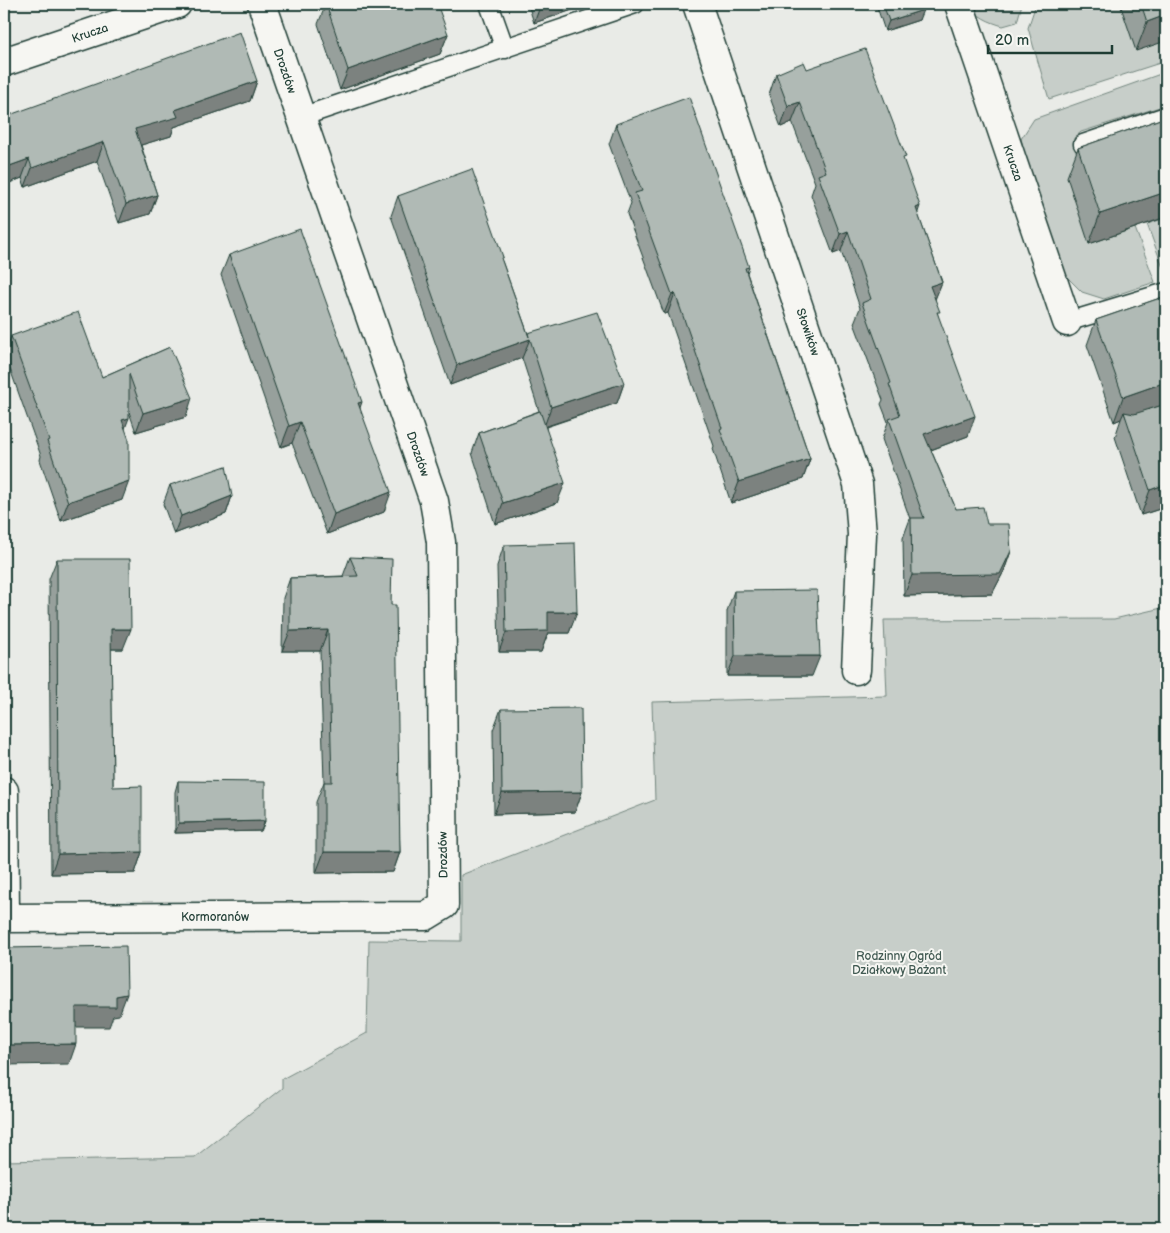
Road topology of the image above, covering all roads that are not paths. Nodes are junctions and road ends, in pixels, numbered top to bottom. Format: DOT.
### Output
graph roads {
  1 [pos="176,4"];
  2 [pos="262,4"];
  3 [pos="489,4"];
  4 [pos="635,4"];
  5 [pos="697,4"];
  6 [pos="959,4"];
  7 [pos="505,49"];
  8 [pos="4,62"];
  9 [pos="1166,116"];
  10 [pos="301,117"];
  11 [pos="1083,144"];
  12 [pos="1166,292"];
  13 [pos="1067,322"];
  14 [pos="856,670"];
  15 [pos="4,792"];
  16 [pos="426,916"];
  17 [pos="5,918"];
  1 -- 8 [label="street, Krucza"];
  2 -- 10 [label="street, Drozdów"];
  3 -- 7 [label="lane"];
  4 -- 7 [label="lane"];
  5 -- 14 [label="street, Słowików"];
  6 -- 13 [label="street, Krucza"];
  7 -- 10 [label="lane"];
  9 -- 11 [label="lane"];
  10 -- 16 [label="street, Drozdów"];
  12 -- 13 [label="lane"];
  15 -- 17 [label="street"];
  16 -- 17 [label="street, Kormoranów"];
}
